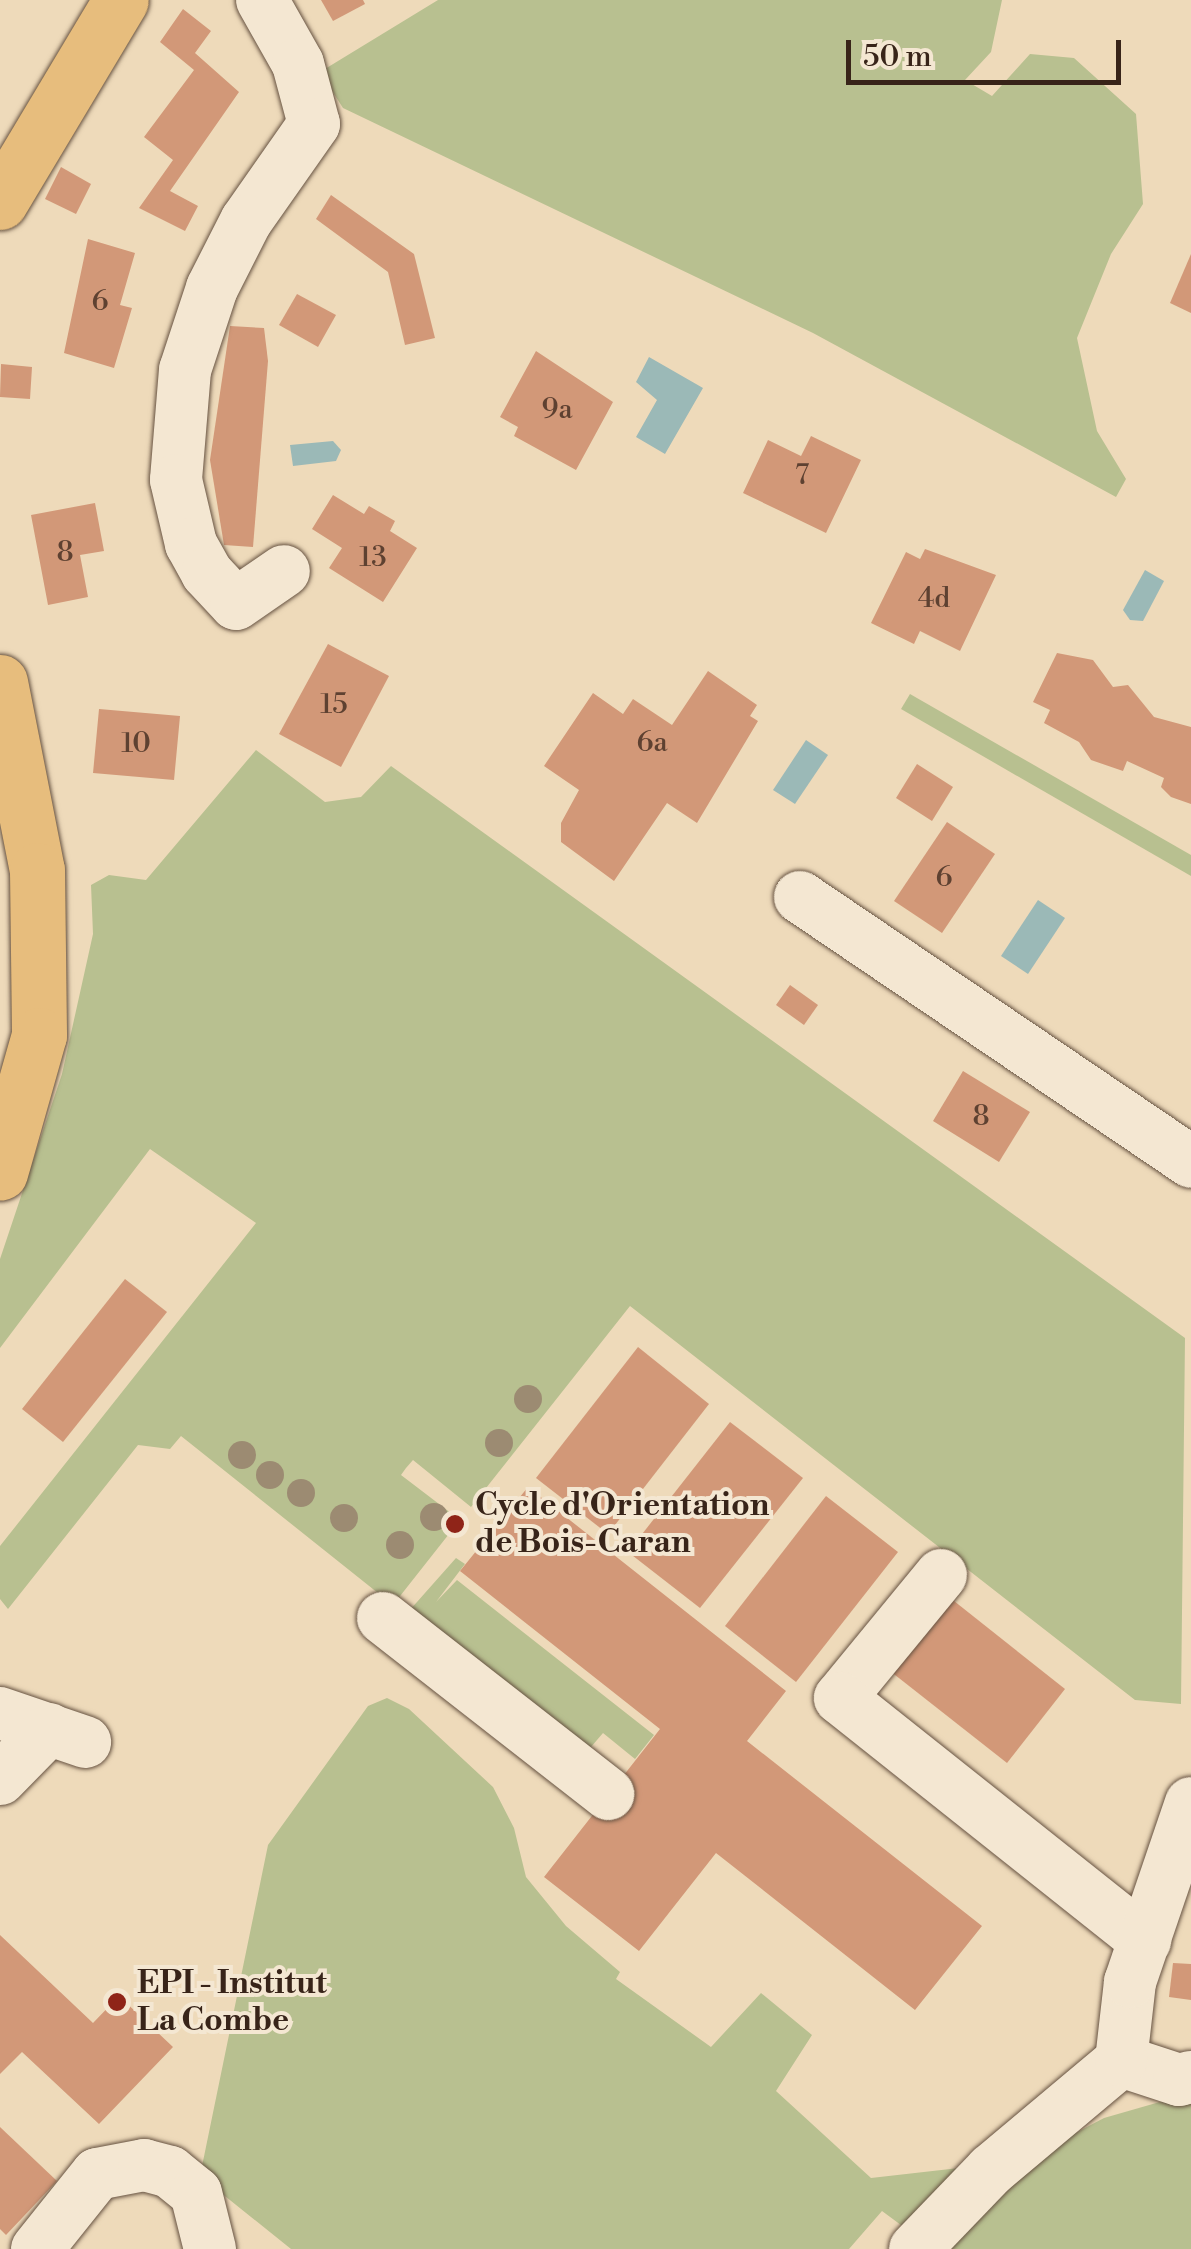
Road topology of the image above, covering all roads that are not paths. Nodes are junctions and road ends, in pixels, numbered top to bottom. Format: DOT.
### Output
graph roads {
  1 [pos="121,0"];
  2 [pos="262,0"];
  3 [pos="0,202"];
  4 [pos="284,570"];
  5 [pos="0,682"];
  6 [pos="800,897"];
  7 [pos="37,966"];
  8 [pos="0,1084"];
  9 [pos="1191,1162"];
  10 [pos="0,1173"];
  11 [pos="940,1575"];
  12 [pos="383,1618"];
  13 [pos="0,1713"];
  14 [pos="0,1780"];
  15 [pos="608,1794"];
  16 [pos="1191,1803"];
  17 [pos="1145,1941"];
  18 [pos="1121,2060"];
  19 [pos="1191,2077"];
  20 [pos="38,2249"];
  21 [pos="210,2249"];
  22 [pos="915,2249"];
  1 -- 3 [label="main road"];
  2 -- 4 [label="street"];
  5 -- 7 [label="main road"];
  6 -- 9 [label="street"];
  7 -- 8 [label="main road"];
  7 -- 10 [label="main road"];
  11 -- 17 [label="street"];
  12 -- 15 [label="street"];
  13 -- 14 [label="street"];
  16 -- 17 [label="street"];
  17 -- 18 [label="street"];
  18 -- 19 [label="street"];
  18 -- 22 [label="street"];
  20 -- 21 [label="street"];
}
